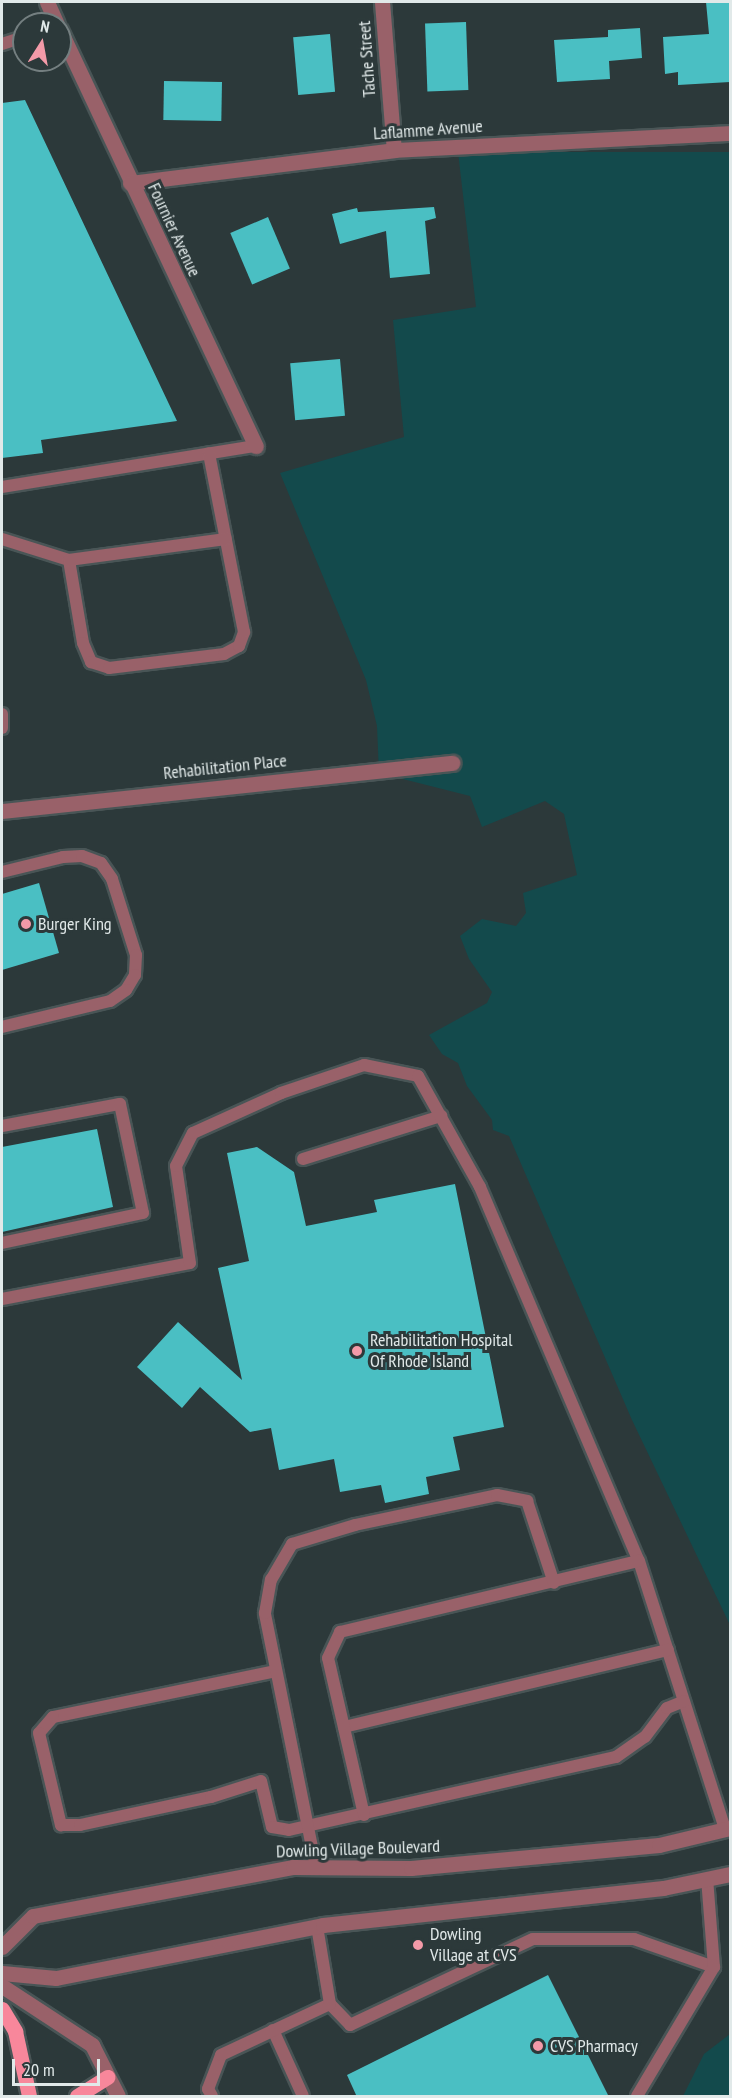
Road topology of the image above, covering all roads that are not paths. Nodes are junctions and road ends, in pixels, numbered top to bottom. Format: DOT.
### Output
graph roads {
  1 [pos="382,2"];
  2 [pos="72,56"];
  3 [pos="730,133"];
  4 [pos="394,150"];
  5 [pos="130,183"];
  6 [pos="256,446"];
  7 [pos="209,453"];
  8 [pos="2,487"];
  9 [pos="2,539"];
  10 [pos="226,539"];
  11 [pos="69,560"];
  12 [pos="2,714"];
  13 [pos="2,728"];
  14 [pos="452,763"];
  15 [pos="2,811"];
  16 [pos="2,872"];
  17 [pos="2,1027"];
  18 [pos="441,1116"];
  19 [pos="2,1126"];
  20 [pos="303,1159"];
  21 [pos="2,1243"];
  22 [pos="2,1299"];
  23 [pos="639,1561"];
  24 [pos="554,1583"];
  25 [pos="668,1650"];
  26 [pos="276,1671"];
  27 [pos="684,1701"];
  28 [pos="344,1727"];
  29 [pos="364,1815"];
  30 [pos="308,1826"];
  31 [pos="728,1829"];
  32 [pos="316,1867"];
  33 [pos="730,1875"];
  34 [pos="707,1879"];
  35 [pos="317,1926"];
  36 [pos="2,1947"];
  37 [pos="714,1967"];
  38 [pos="2,1973"];
  39 [pos="2,1986"];
  40 [pos="330,2004"];
  41 [pos="2,2008"];
  42 [pos="273,2030"];
  43 [pos="108,2078"];
  44 [pos="29,2097"];
  45 [pos="77,2097"];
  46 [pos="118,2097"];
  47 [pos="212,2097"];
  48 [pos="303,2097"];
  49 [pos="637,2097"];
  1 -- 4 [label="street, Tache Street"];
  2 -- 5 [label="street, Fournier Avenue"];
  3 -- 4 [label="street, Laflamme Avenue"];
  4 -- 5 [label="street, Laflamme Avenue"];
  5 -- 6 [label="street, Fournier Avenue"];
  6 -- 7 [label="lane"];
  7 -- 8 [label="lane"];
  7 -- 10 [label="lane"];
  9 -- 11 [label="lane"];
  10 -- 11 [label="lane"];
  10 -- 11 [label="lane"];
  12 -- 13 [label="lane"];
  14 -- 15 [label="street, Rehabilitation Place"];
  16 -- 17 [label="lane"];
  18 -- 20 [label="lane"];
  18 -- 22 [label="lane"];
  18 -- 23 [label="lane"];
  19 -- 21 [label="lane"];
  23 -- 24 [label="lane"];
  23 -- 25 [label="lane"];
  24 -- 26 [label="lane"];
  24 -- 28 [label="lane"];
  25 -- 27 [label="lane"];
  25 -- 28 [label="lane"];
  26 -- 30 [label="lane"];
  26 -- 30 [label="lane"];
  27 -- 29 [label="lane"];
  27 -- 31 [label="lane"];
  28 -- 29 [label="lane"];
  29 -- 30 [label="lane"];
  30 -- 32 [label="lane"];
  31 -- 32 [label="street, Dowling Village Boulevard"];
  32 -- 36 [label="street, Dowling Village Boulevard"];
  33 -- 34 [label="street"];
  34 -- 35 [label="street"];
  34 -- 37 [label="lane"];
  35 -- 38 [label="street"];
  35 -- 40 [label="lane"];
  37 -- 40 [label="lane"];
  37 -- 49 [label="lane"];
  39 -- 43 [label="street"];
  40 -- 42 [label="lane"];
  41 -- 44 [label="main road"];
  42 -- 47 [label="lane"];
  42 -- 48 [label="lane"];
  43 -- 45 [label="main road"];
  43 -- 46 [label="street"];
}
